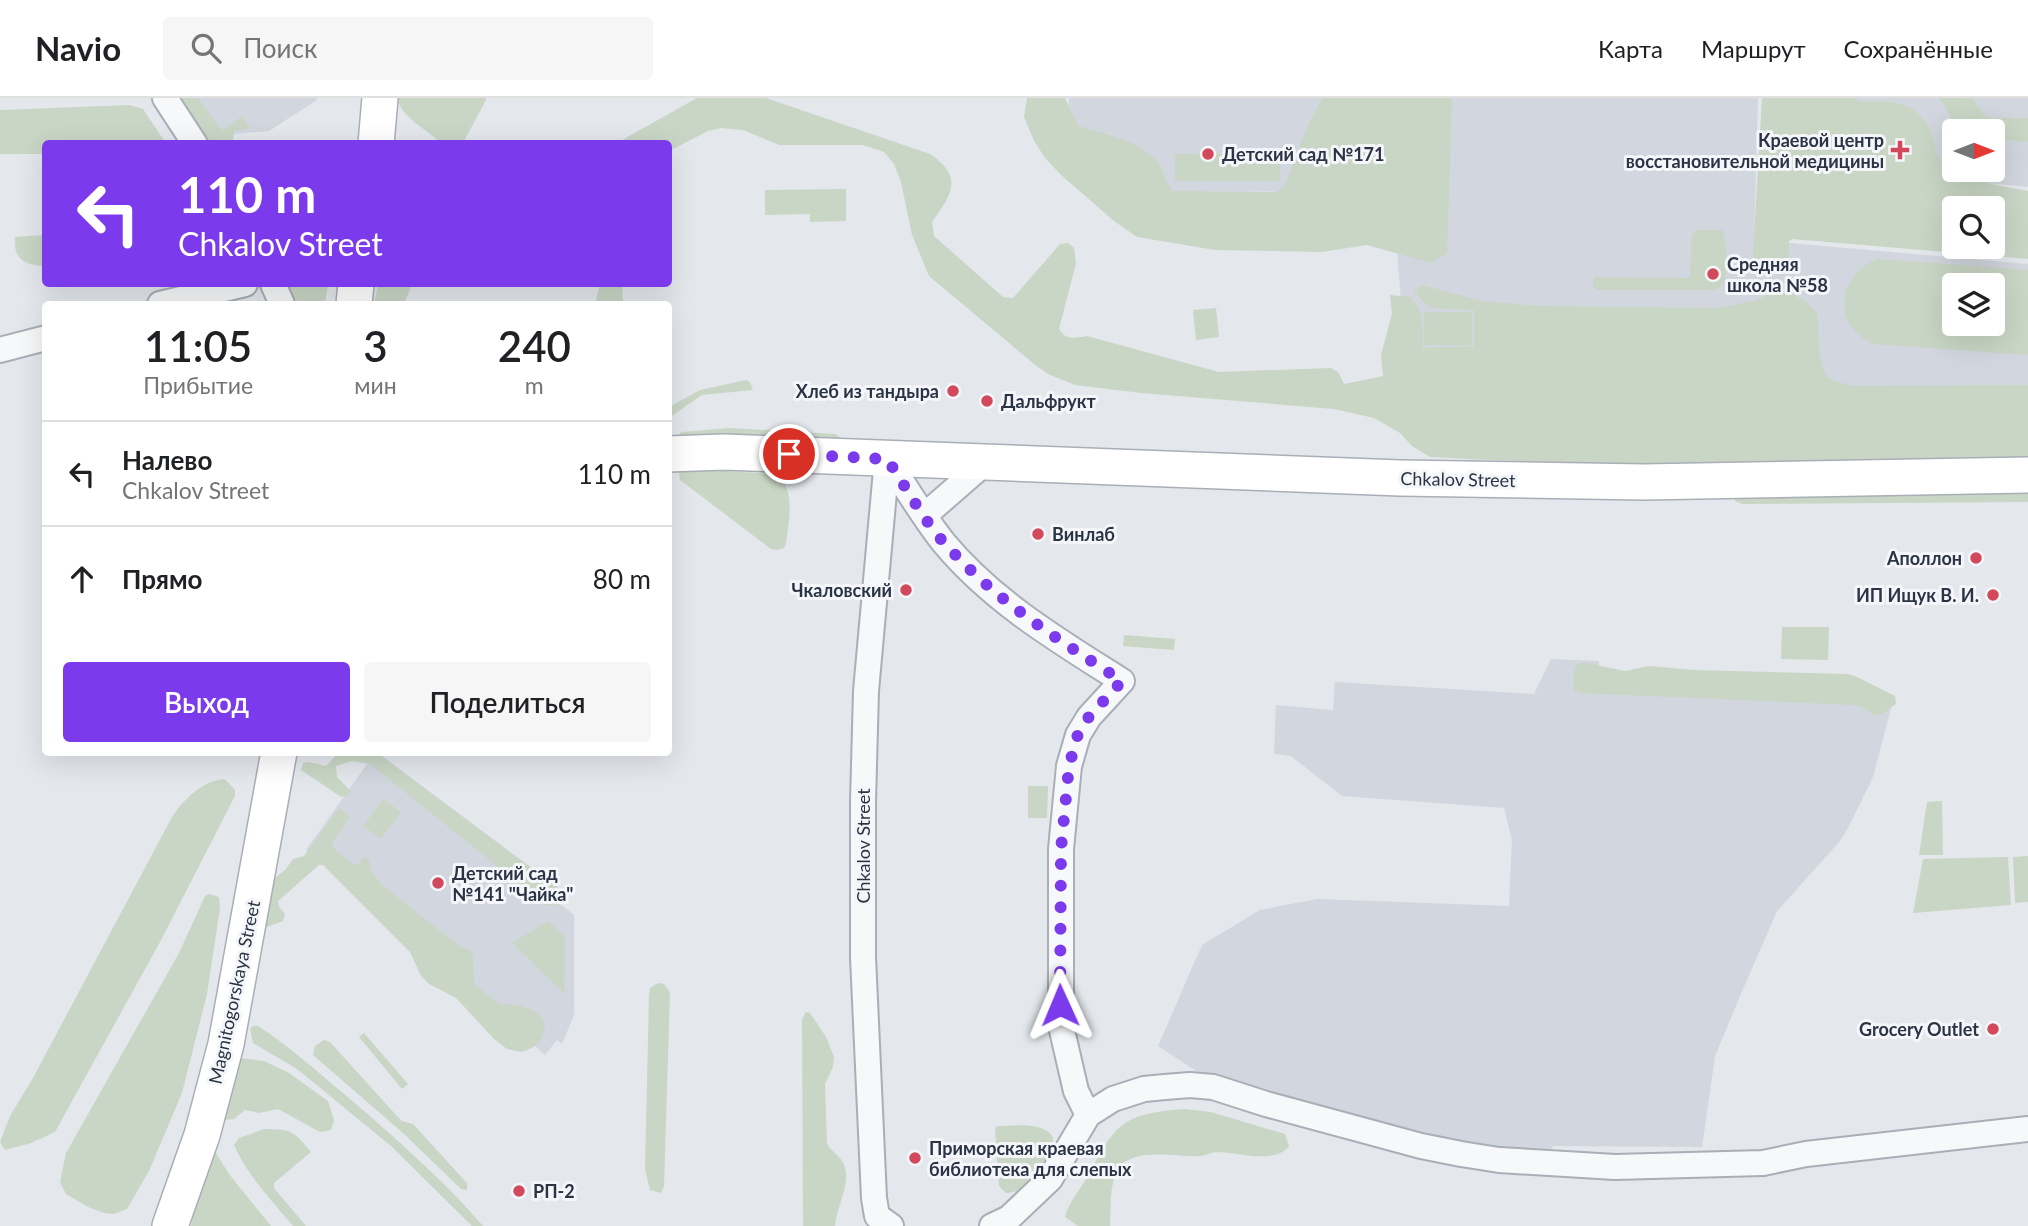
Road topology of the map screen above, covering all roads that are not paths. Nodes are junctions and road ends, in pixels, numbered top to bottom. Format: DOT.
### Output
graph roads {
  1 [pos="165,98"];
  2 [pos="380,98"];
  3 [pos="192,140"];
  4 [pos="376,140"];
  5 [pos="232,287"];
  6 [pos="173,301"];
  7 [pos="42,339"];
  8 [pos="0,350"];
  9 [pos="672,454"];
  10 [pos="887,459"];
  11 [pos="986,462"];
  12 [pos="2028,475"];
  13 [pos="925,515"];
  14 [pos="278,756"];
  15 [pos="1087,1115"];
  16 [pos="2028,1129"];
  17 [pos="170,1226"];
  18 [pos="891,1226"];
  19 [pos="992,1226"];
  1 -- 3 [label="street"];
  2 -- 4 [label="main road"];
  5 -- 6 [label="street"];
  7 -- 8 [label="street"];
  9 -- 10 [label="main road, Chkalov Street"];
  10 -- 11 [label="main road, Chkalov Street"];
  10 -- 13 [label="street"];
  10 -- 18 [label="street, Chkalov Street"];
  11 -- 12 [label="main road, Chkalov Street"];
  11 -- 13 [label="street"];
  13 -- 15 [label="street"];
  14 -- 17 [label="main road, Magnitogorskaya Street"];
  15 -- 16 [label="street"];
  15 -- 19 [label="street"];
}
